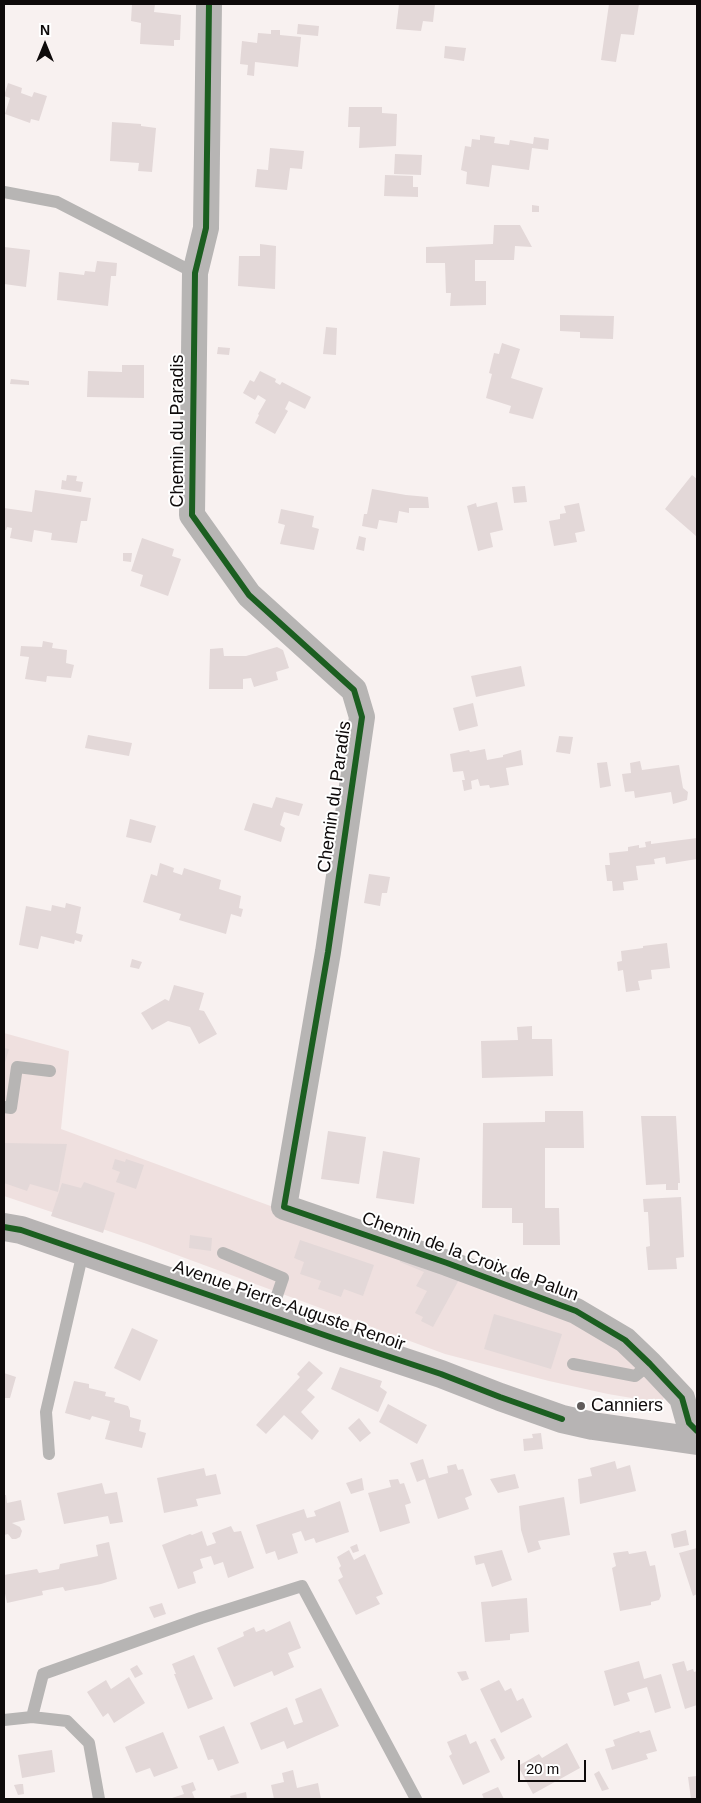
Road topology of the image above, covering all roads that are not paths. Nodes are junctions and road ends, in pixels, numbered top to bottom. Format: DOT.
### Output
graph roads {
  1 [pos="209,4"];
  2 [pos="4,192"];
  3 [pos="195,272"];
  4 [pos="50,1071"];
  5 [pos="4,1107"];
  6 [pos="284,1206"];
  7 [pos="4,1227"];
  8 [pos="86,1253"];
  9 [pos="223,1253"];
  10 [pos="270,1316"];
  11 [pos="573,1364"];
  12 [pos="650,1364"];
  13 [pos="695,1430"];
  14 [pos="50,1454"];
  15 [pos="32,1717"];
  16 [pos="4,1720"];
  17 [pos="99,1799"];
  18 [pos="416,1799"];
  1 -- 3 [label="street, Chemin du Paradis"];
  2 -- 3 [label="lane"];
  3 -- 6 [label="street, Chemin du Paradis"];
  4 -- 5 [label="lane"];
  6 -- 12 [label="street, Chemin de la Croix de Palun"];
  7 -- 8 [label="main road, Avenue Pierre-Auguste Renoir"];
  8 -- 10 [label="main road, Avenue Pierre-Auguste Renoir"];
  8 -- 14 [label="lane"];
  9 -- 10 [label="lane"];
  10 -- 13 [label="main road, Avenue Pierre-Auguste Renoir"];
  11 -- 12 [label="lane"];
  12 -- 13 [label="street, Chemin de la Croix de Palun"];
  15 -- 16 [label="lane"];
  15 -- 17 [label="lane"];
  15 -- 18 [label="lane"];
}
